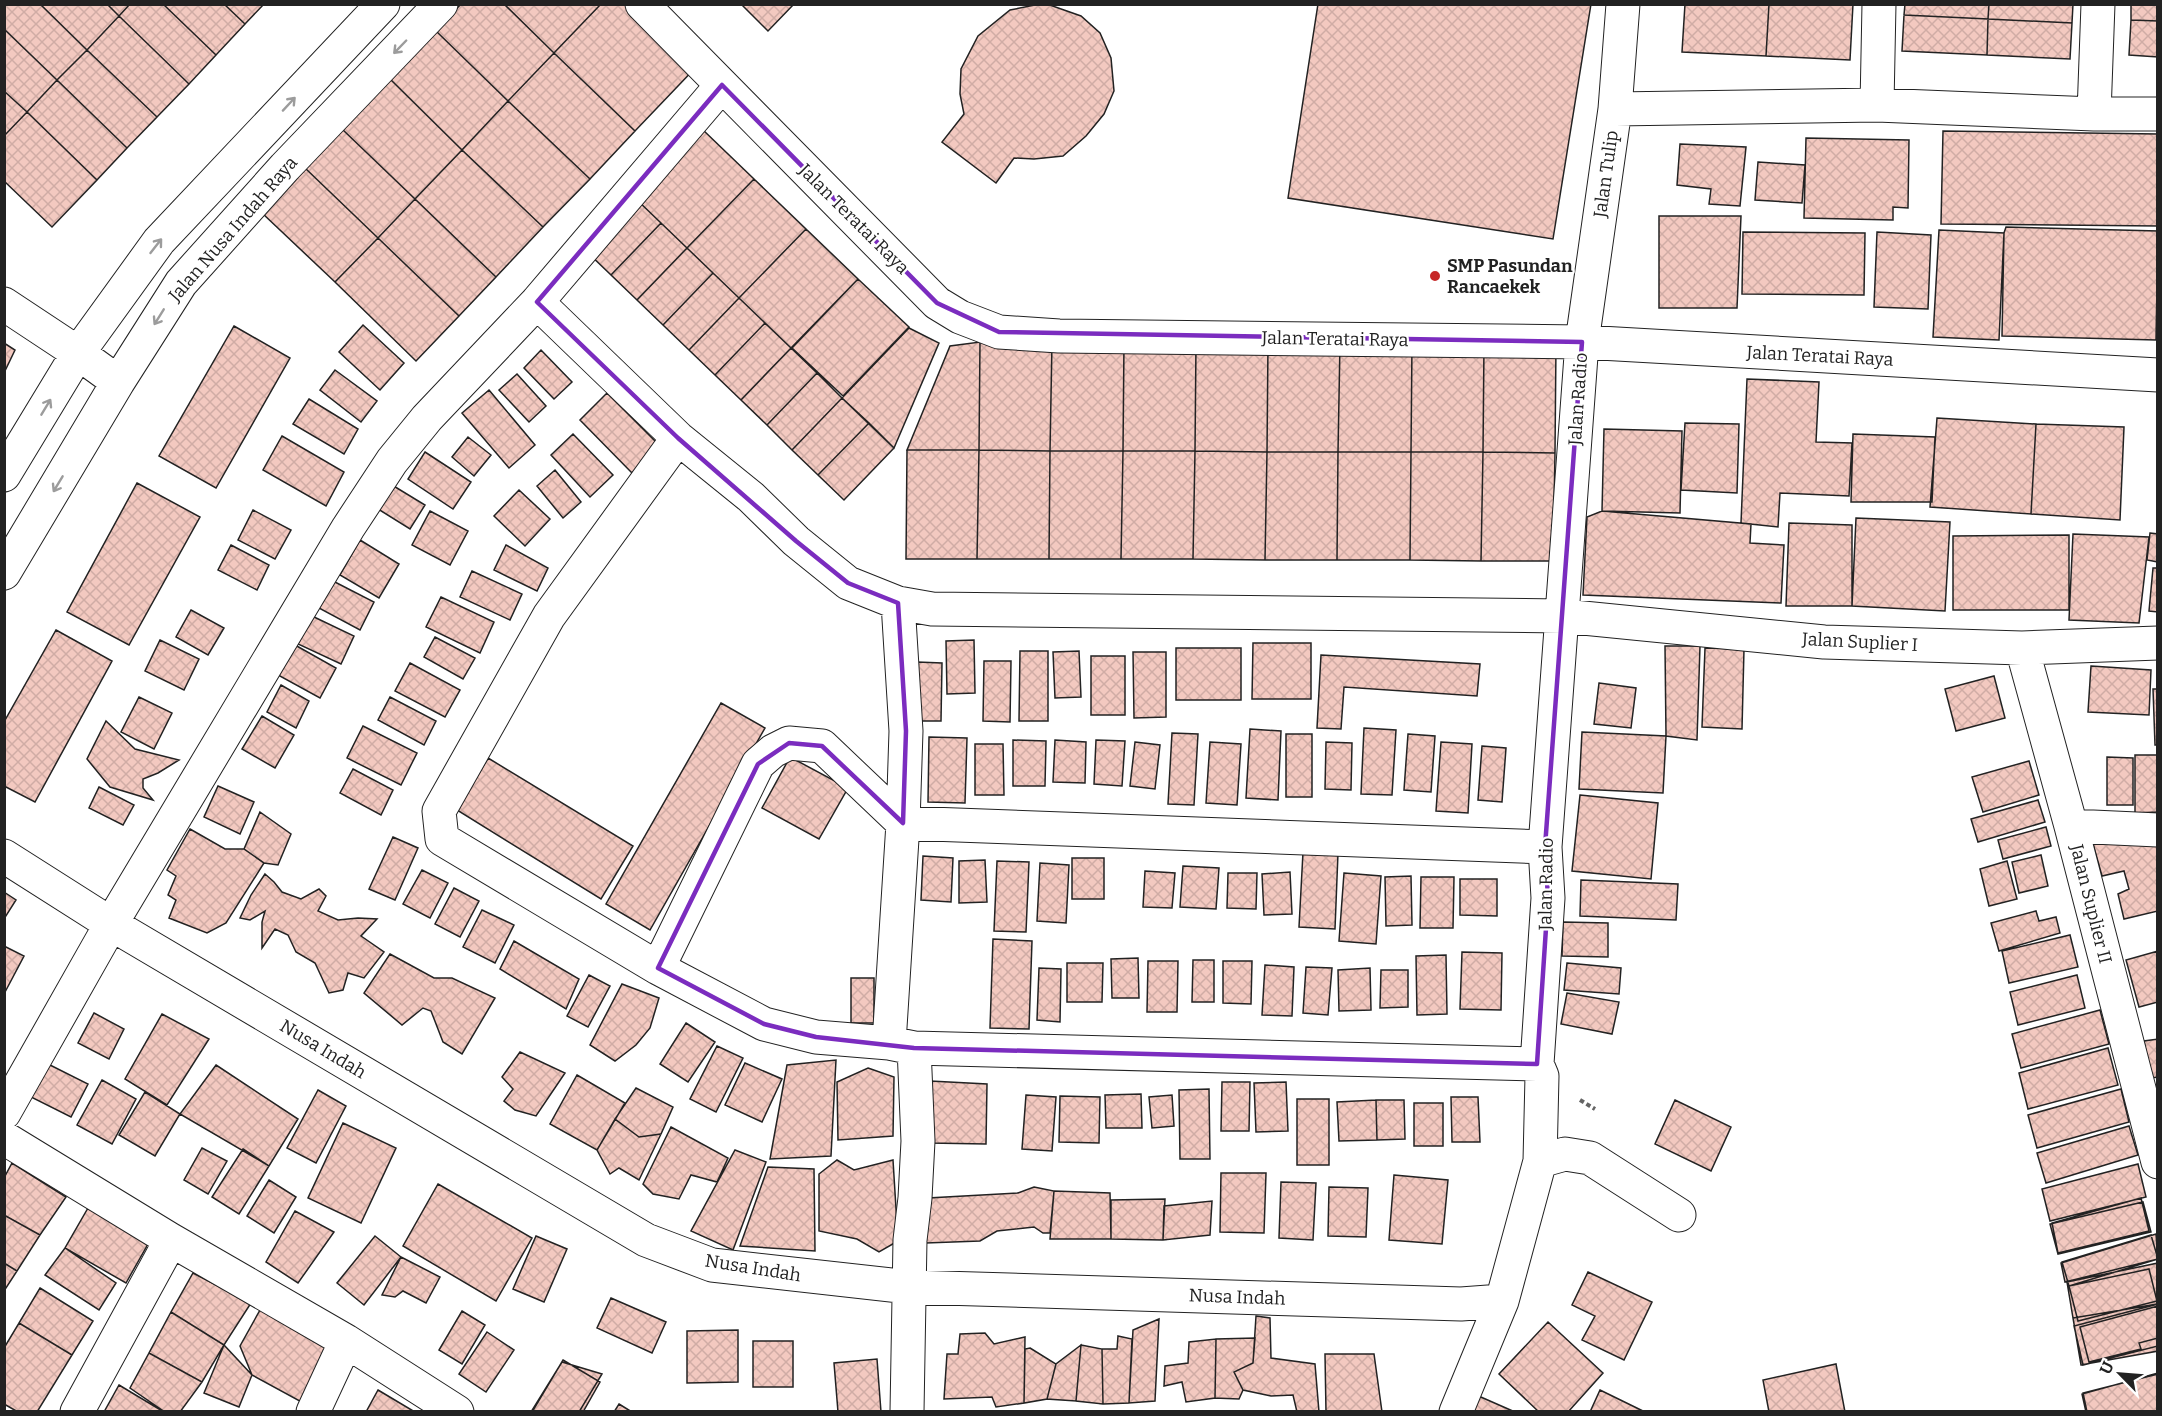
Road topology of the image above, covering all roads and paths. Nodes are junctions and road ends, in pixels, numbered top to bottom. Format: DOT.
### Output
graph roads {
  1 [pos="383,4"];
  2 [pos="441,4"];
  3 [pos="642,4"];
  4 [pos="1623,4"];
  5 [pos="1879,4"];
  6 [pos="2098,4"];
  7 [pos="722,85"];
  8 [pos="1876,105"];
  9 [pos="1615,109"];
  10 [pos="2094,114"];
  11 [pos="2157,114"];
  12 [pos="537,302"];
  13 [pos="4,304"];
  14 [pos="1582,342"];
  15 [pos="78,353"];
  16 [pos="2157,375"];
  17 [pos="118,382"];
  18 [pos="678,438"];
  19 [pos="4,475"];
  20 [pos="4,573"];
  21 [pos="898,603"];
  22 [pos="1563,616"];
  23 [pos="2157,643"];
  24 [pos="2022,648"];
  25 [pos="903,823"];
  26 [pos="2071,826"];
  27 [pos="2157,830"];
  28 [pos="1545,847"];
  29 [pos="4,856"];
  30 [pos="111,924"];
  31 [pos="658,968"];
  32 [pos="901,1045"];
  33 [pos="1537,1064"];
  34 [pos="4,1113"];
  35 [pos="4,1138"];
  36 [pos="1540,1161"];
  37 [pos="2157,1162"];
  38 [pos="1679,1215"];
  39 [pos="171,1240"];
  40 [pos="909,1287"];
  41 [pos="1502,1301"];
  42 [pos="346,1341"];
  43 [pos="77,1412"];
  44 [pos="313,1412"];
  45 [pos="457,1412"];
  46 [pos="907,1412"];
  47 [pos="1456,1412"];
  15 -- 1 [label="street, one-way"];
  2 -- 17 [label="street, Jalan Nusa Indah Raya, one-way"];
  3 -- 7 [label="street, Jalan Teratai Raya"];
  4 -- 9 [label="street, Jalan Tulip"];
  5 -- 8 [label="street"];
  6 -- 10 [label="street"];
  7 -- 12 [label="street"];
  7 -- 14 [label="street, Jalan Teratai Raya"];
  8 -- 9 [label="street"];
  8 -- 10 [label="street"];
  9 -- 14 [label="street, Jalan Tulip"];
  10 -- 11 [label="street"];
  12 -- 18 [label="street, Jalan Suplier I"];
  12 -- 30 [label="street"];
  13 -- 15 [label="street"];
  14 -- 16 [label="street, Jalan Teratai Raya"];
  14 -- 22 [label="street, Jalan Radio"];
  15 -- 17 [label="street"];
  19 -- 15 [label="street, one-way"];
  17 -- 20 [label="street, Jalan Nusa Indah Raya, one-way"];
  18 -- 21 [label="street, Jalan Suplier I"];
  18 -- 31 [label="street"];
  21 -- 22 [label="street, Jalan Suplier I"];
  21 -- 25 [label="street"];
  22 -- 24 [label="street, Jalan Suplier I"];
  22 -- 28 [label="street, Jalan Radio"];
  23 -- 24 [label="street, Jalan Suplier I"];
  24 -- 26 [label="street, Jalan Suplier II"];
  25 -- 28 [label="street"];
  25 -- 31 [label="street"];
  25 -- 32 [label="street"];
  26 -- 27 [label="street"];
  26 -- 37 [label="street, Jalan Suplier II"];
  28 -- 33 [label="street, Jalan Radio"];
  29 -- 30 [label="street, Nusa Indah"];
  30 -- 34 [label="street"];
  30 -- 40 [label="street, Nusa Indah"];
  31 -- 32 [label="street"];
  32 -- 33 [label="street"];
  32 -- 40 [label="street"];
  33 -- 36 [label="street, Jalan Radio"];
  35 -- 39 [label="street"];
  36 -- 38 [label="street"];
  36 -- 41 [label="street, Jalan Radio"];
  39 -- 42 [label="street"];
  39 -- 43 [label="street"];
  40 -- 41 [label="street, Nusa Indah"];
  40 -- 46 [label="street"];
  41 -- 47 [label="street, Jalan Radio"];
  42 -- 44 [label="street"];
  42 -- 45 [label="street"];
}
